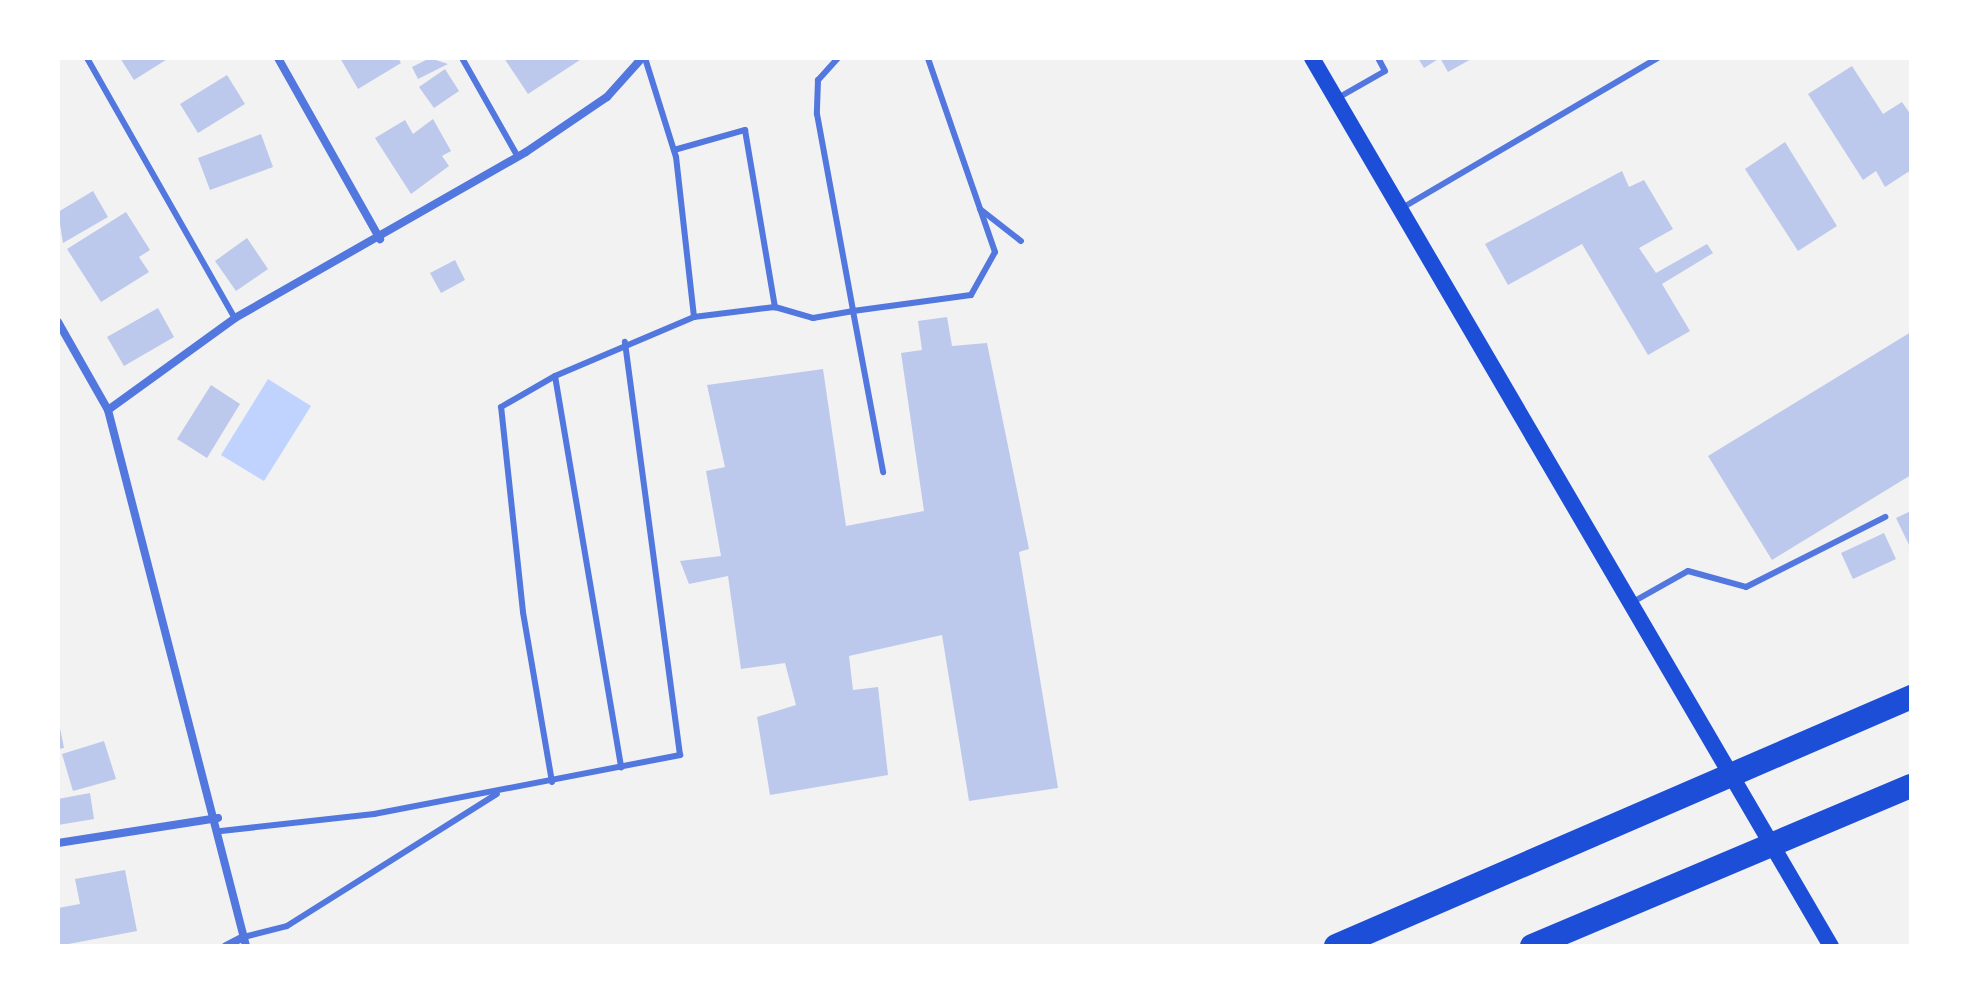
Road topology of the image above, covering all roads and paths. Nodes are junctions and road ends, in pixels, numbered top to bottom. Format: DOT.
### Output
graph roads {
  1 [pos="87,58"];
  2 [pos="278,58"];
  3 [pos="462,58"];
  4 [pos="643,58"];
  5 [pos="838,58"];
  6 [pos="928,58"];
  7 [pos="1312,58"];
  8 [pos="1378,58"];
  9 [pos="1658,58"];
  10 [pos="1336,99"];
  11 [pos="674,150"];
  12 [pos="518,157"];
  13 [pos="980,208"];
  14 [pos="1401,208"];
  15 [pos="380,239"];
  16 [pos="1021,241"];
  17 [pos="775,307"];
  18 [pos="853,311"];
  19 [pos="694,317"];
  20 [pos="235,318"];
  21 [pos="58,322"];
  22 [pos="625,342"];
  23 [pos="555,376"];
  24 [pos="108,410"];
  25 [pos="883,472"];
  26 [pos="1885,517"];
  27 [pos="1631,604"];
  28 [pos="1911,697"];
  29 [pos="621,767"];
  30 [pos="552,782"];
  31 [pos="1911,786"];
  32 [pos="500,793"];
  33 [pos="218,818"];
  34 [pos="221,831"];
  35 [pos="58,843"];
  36 [pos="245,941"];
  37 [pos="226,946"];
  38 [pos="1336,946"];
  39 [pos="1532,946"];
  40 [pos="1831,946"];
  1 -- 20 [label="lane"];
  2 -- 15 [label="street"];
  3 -- 12 [label="lane"];
  4 -- 11 [label="lane"];
  4 -- 12 [label="street"];
  5 -- 18 [label="lane"];
  6 -- 13 [label="lane"];
  7 -- 10 [label="main road"];
  8 -- 10 [label="lane"];
  9 -- 14 [label="lane"];
  10 -- 14 [label="main road"];
  11 -- 17 [label="lane"];
  11 -- 19 [label="lane"];
  12 -- 15 [label="street"];
  13 -- 16 [label="lane"];
  13 -- 18 [label="lane"];
  14 -- 27 [label="main road"];
  15 -- 20 [label="street"];
  17 -- 18 [label="lane"];
  17 -- 19 [label="lane"];
  18 -- 25 [label="lane"];
  19 -- 22 [label="lane"];
  20 -- 24 [label="street"];
  21 -- 24 [label="street"];
  22 -- 23 [label="lane"];
  22 -- 29 [label="lane"];
  23 -- 29 [label="lane"];
  23 -- 30 [label="lane"];
  24 -- 33 [label="street"];
  26 -- 27 [label="lane"];
  27 -- 40 [label="main road"];
  28 -- 38 [label="highway"];
  29 -- 30 [label="lane"];
  30 -- 32 [label="lane"];
  31 -- 39 [label="highway"];
  32 -- 34 [label="lane"];
  32 -- 36 [label="lane"];
  33 -- 34 [label="street"];
  33 -- 35 [label="street"];
  34 -- 36 [label="street"];
  36 -- 37 [label="street"];
}
